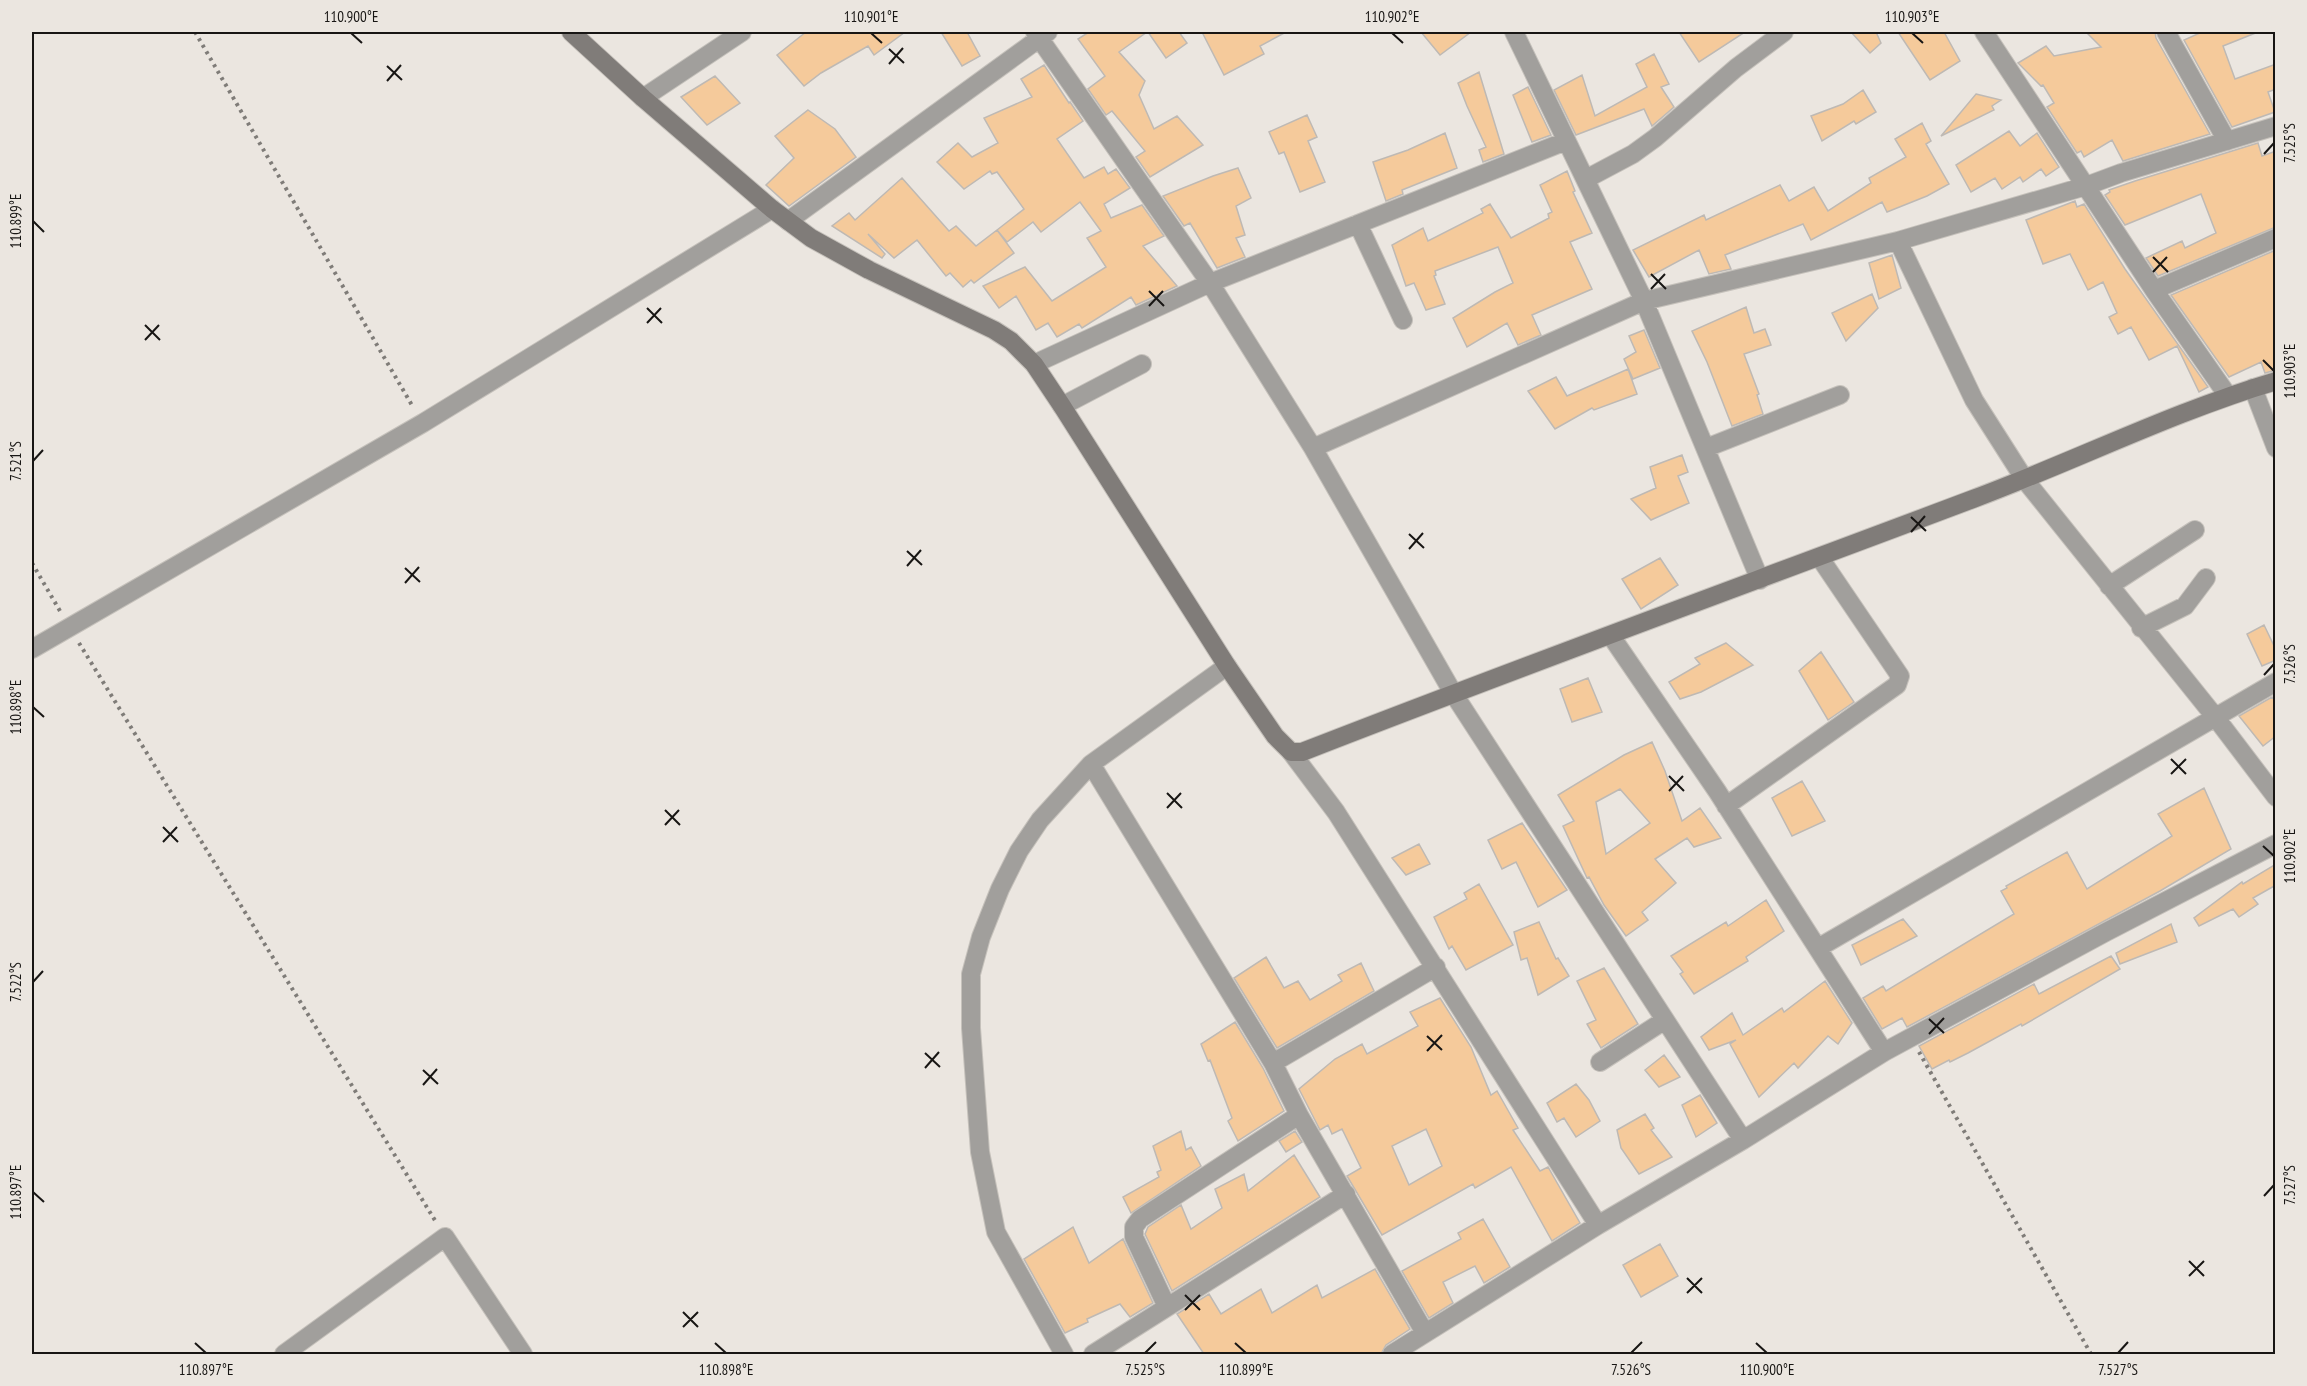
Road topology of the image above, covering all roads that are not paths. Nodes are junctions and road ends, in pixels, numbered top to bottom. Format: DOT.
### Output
graph roads {
  1 [pos="571,32"];
  2 [pos="742,32"];
  3 [pos="1514,32"];
  4 [pos="1784,32"];
  5 [pos="1984,32"];
  6 [pos="2166,32"];
  7 [pos="1040,33"];
  8 [pos="643,98"];
  9 [pos="2276,126"];
  10 [pos="1566,141"];
  11 [pos="2227,141"];
  12 [pos="1586,179"];
  13 [pos="2086,186"];
  14 [pos="772,209"];
  15 [pos="788,221"];
  16 [pos="1358,224"];
  17 [pos="2276,238"];
  18 [pos="1898,241"];
  19 [pos="1210,283"];
  20 [pos="2154,290"];
  21 [pos="1644,301"];
  22 [pos="1403,320"];
  23 [pos="1034,364"];
  24 [pos="1142,364"];
  25 [pos="2276,381"];
  26 [pos="2253,388"];
  27 [pos="1840,395"];
  28 [pos="2228,396"];
  29 [pos="1062,406"];
  30 [pos="1313,448"];
  31 [pos="1706,448"];
  32 [pos="2276,448"];
  33 [pos="2025,480"];
  34 [pos="2195,530"];
  35 [pos="1820,558"];
  36 [pos="2206,578"];
  37 [pos="1761,580"];
  38 [pos="2109,586"];
  39 [pos="2141,628"];
  40 [pos="1611,636"];
  41 [pos="32,649"];
  42 [pos="1227,666"];
  43 [pos="2276,682"];
  44 [pos="1453,693"];
  45 [pos="2216,718"];
  46 [pos="1291,752"];
  47 [pos="1091,764"];
  48 [pos="2276,797"];
  49 [pos="1726,806"];
  50 [pos="2276,844"];
  51 [pos="1818,948"];
  52 [pos="1436,967"];
  53 [pos="1665,1020"];
  54 [pos="1884,1052"];
  55 [pos="1600,1062"];
  56 [pos="1274,1063"];
  57 [pos="1299,1115"];
  58 [pos="1743,1140"];
  59 [pos="1346,1194"];
  60 [pos="1598,1226"];
  61 [pos="1167,1307"];
  62 [pos="1425,1333"];
  63 [pos="284,1354"];
  64 [pos="523,1354"];
  65 [pos="1064,1354"];
  66 [pos="1093,1354"];
  67 [pos="1392,1354"];
  1 -- 8 [label="street"];
  2 -- 8 [label="street"];
  3 -- 10 [label="street"];
  4 -- 12 [label="street"];
  5 -- 13 [label="street"];
  6 -- 11 [label="street"];
  7 -- 15 [label="street"];
  7 -- 19 [label="street"];
  8 -- 14 [label="street"];
  9 -- 11 [label="street"];
  10 -- 12 [label="street"];
  10 -- 16 [label="street"];
  11 -- 13 [label="street"];
  12 -- 21 [label="street"];
  13 -- 18 [label="street"];
  13 -- 20 [label="street"];
  14 -- 15 [label="street"];
  14 -- 41 [label="street"];
  15 -- 23 [label="street"];
  16 -- 19 [label="street"];
  16 -- 22 [label="street"];
  17 -- 20 [label="street"];
  18 -- 21 [label="street"];
  18 -- 33 [label="street"];
  19 -- 23 [label="street"];
  19 -- 30 [label="street"];
  20 -- 28 [label="street"];
  21 -- 30 [label="street"];
  21 -- 31 [label="street"];
  23 -- 29 [label="street"];
  24 -- 29 [label="street"];
  25 -- 26 [label="street"];
  26 -- 28 [label="street"];
  26 -- 32 [label="street"];
  27 -- 31 [label="street"];
  28 -- 33 [label="street"];
  29 -- 42 [label="street"];
  30 -- 44 [label="street"];
  31 -- 37 [label="street"];
  33 -- 35 [label="street"];
  33 -- 38 [label="street"];
  34 -- 38 [label="street"];
  35 -- 37 [label="street"];
  35 -- 49 [label="street"];
  36 -- 39 [label="street"];
  37 -- 40 [label="street"];
  38 -- 39 [label="street"];
  39 -- 45 [label="street"];
  40 -- 44 [label="street"];
  40 -- 49 [label="street"];
  42 -- 46 [label="street"];
  42 -- 47 [label="street"];
  43 -- 45 [label="street"];
  44 -- 46 [label="street"];
  44 -- 53 [label="street"];
  45 -- 48 [label="street"];
  45 -- 51 [label="street"];
  46 -- 52 [label="street"];
  47 -- 56 [label="street"];
  47 -- 65 [label="street"];
  49 -- 51 [label="street"];
  50 -- 54 [label="street"];
  51 -- 54 [label="street"];
  52 -- 56 [label="street"];
  52 -- 60 [label="street"];
  53 -- 55 [label="street"];
  53 -- 58 [label="street"];
  54 -- 58 [label="street"];
  56 -- 57 [label="street"];
  57 -- 59 [label="street"];
  57 -- 61 [label="street"];
  58 -- 60 [label="street"];
  59 -- 61 [label="street"];
  59 -- 62 [label="street"];
  60 -- 62 [label="street"];
  61 -- 66 [label="street"];
  62 -- 67 [label="street"];
  63 -- 64 [label="street"];
}
